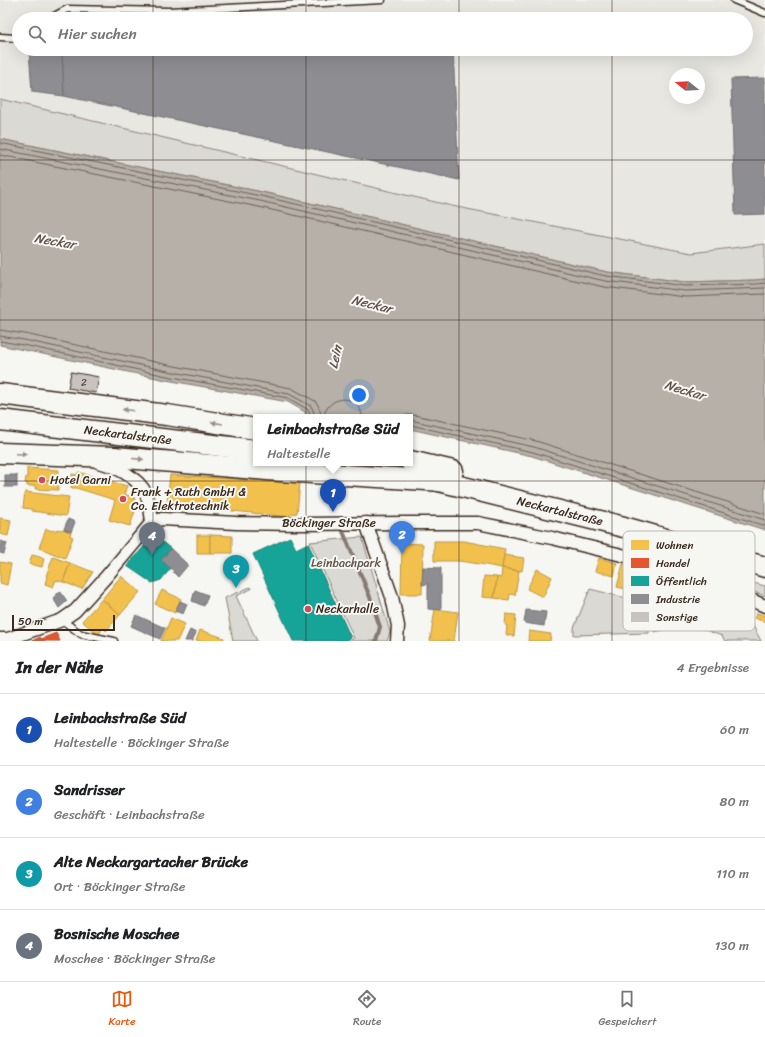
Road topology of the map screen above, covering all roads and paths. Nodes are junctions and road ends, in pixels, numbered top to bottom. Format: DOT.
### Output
graph roads {
  1 [pos="382,0"];
  2 [pos="734,0"];
  3 [pos="62,12"];
  4 [pos="765,13"];
  5 [pos="0,37"];
  6 [pos="12,38"];
  7 [pos="6,394"];
  8 [pos="0,420"];
  9 [pos="253,429"];
  10 [pos="253,450"];
  11 [pos="0,453"];
  12 [pos="43,455"];
  13 [pos="413,462"];
  14 [pos="370,466"];
  15 [pos="443,481"];
  16 [pos="152,522"];
  17 [pos="361,523"];
  18 [pos="624,527"];
  19 [pos="638,531"];
  20 [pos="623,555"];
  21 [pos="755,564"];
  22 [pos="765,567"];
  23 [pos="755,602"];
  24 [pos="765,606"];
  25 [pos="62,620"];
  26 [pos="3,640"];
  27 [pos="114,641"];
  28 [pos="397,641"];
  1 -- 3 [label="lane"];
  2 -- 4 [label="lane"];
  5 -- 6 [label="lane"];
  9 -- 7 [label="main road, one-way"];
  8 -- 10 [label="main road, Neckartalstraße"];
  11 -- 12 [label="main road, one-way"];
  12 -- 15 [label="main road, one-way"];
  12 -- 16 [label="street"];
  13 -- 18 [label="main road"];
  14 -- 15 [label="main road, Neckartalstraße"];
  15 -- 18 [label="main road, Neckartalstraße"];
  16 -- 17 [label="street, Böckinger Straße"];
  16 -- 25 [label="street"];
  17 -- 20 [label="street, Böckinger Straße"];
  17 -- 28 [label="street"];
  18 -- 19 [label="main road, Neckartalstraße"];
  21 -- 22 [label="main road, Neckartalstraße"];
  23 -- 24 [label="street, Böckinger Straße"];
  25 -- 26 [label="street"];
  25 -- 27 [label="lane"];
}
